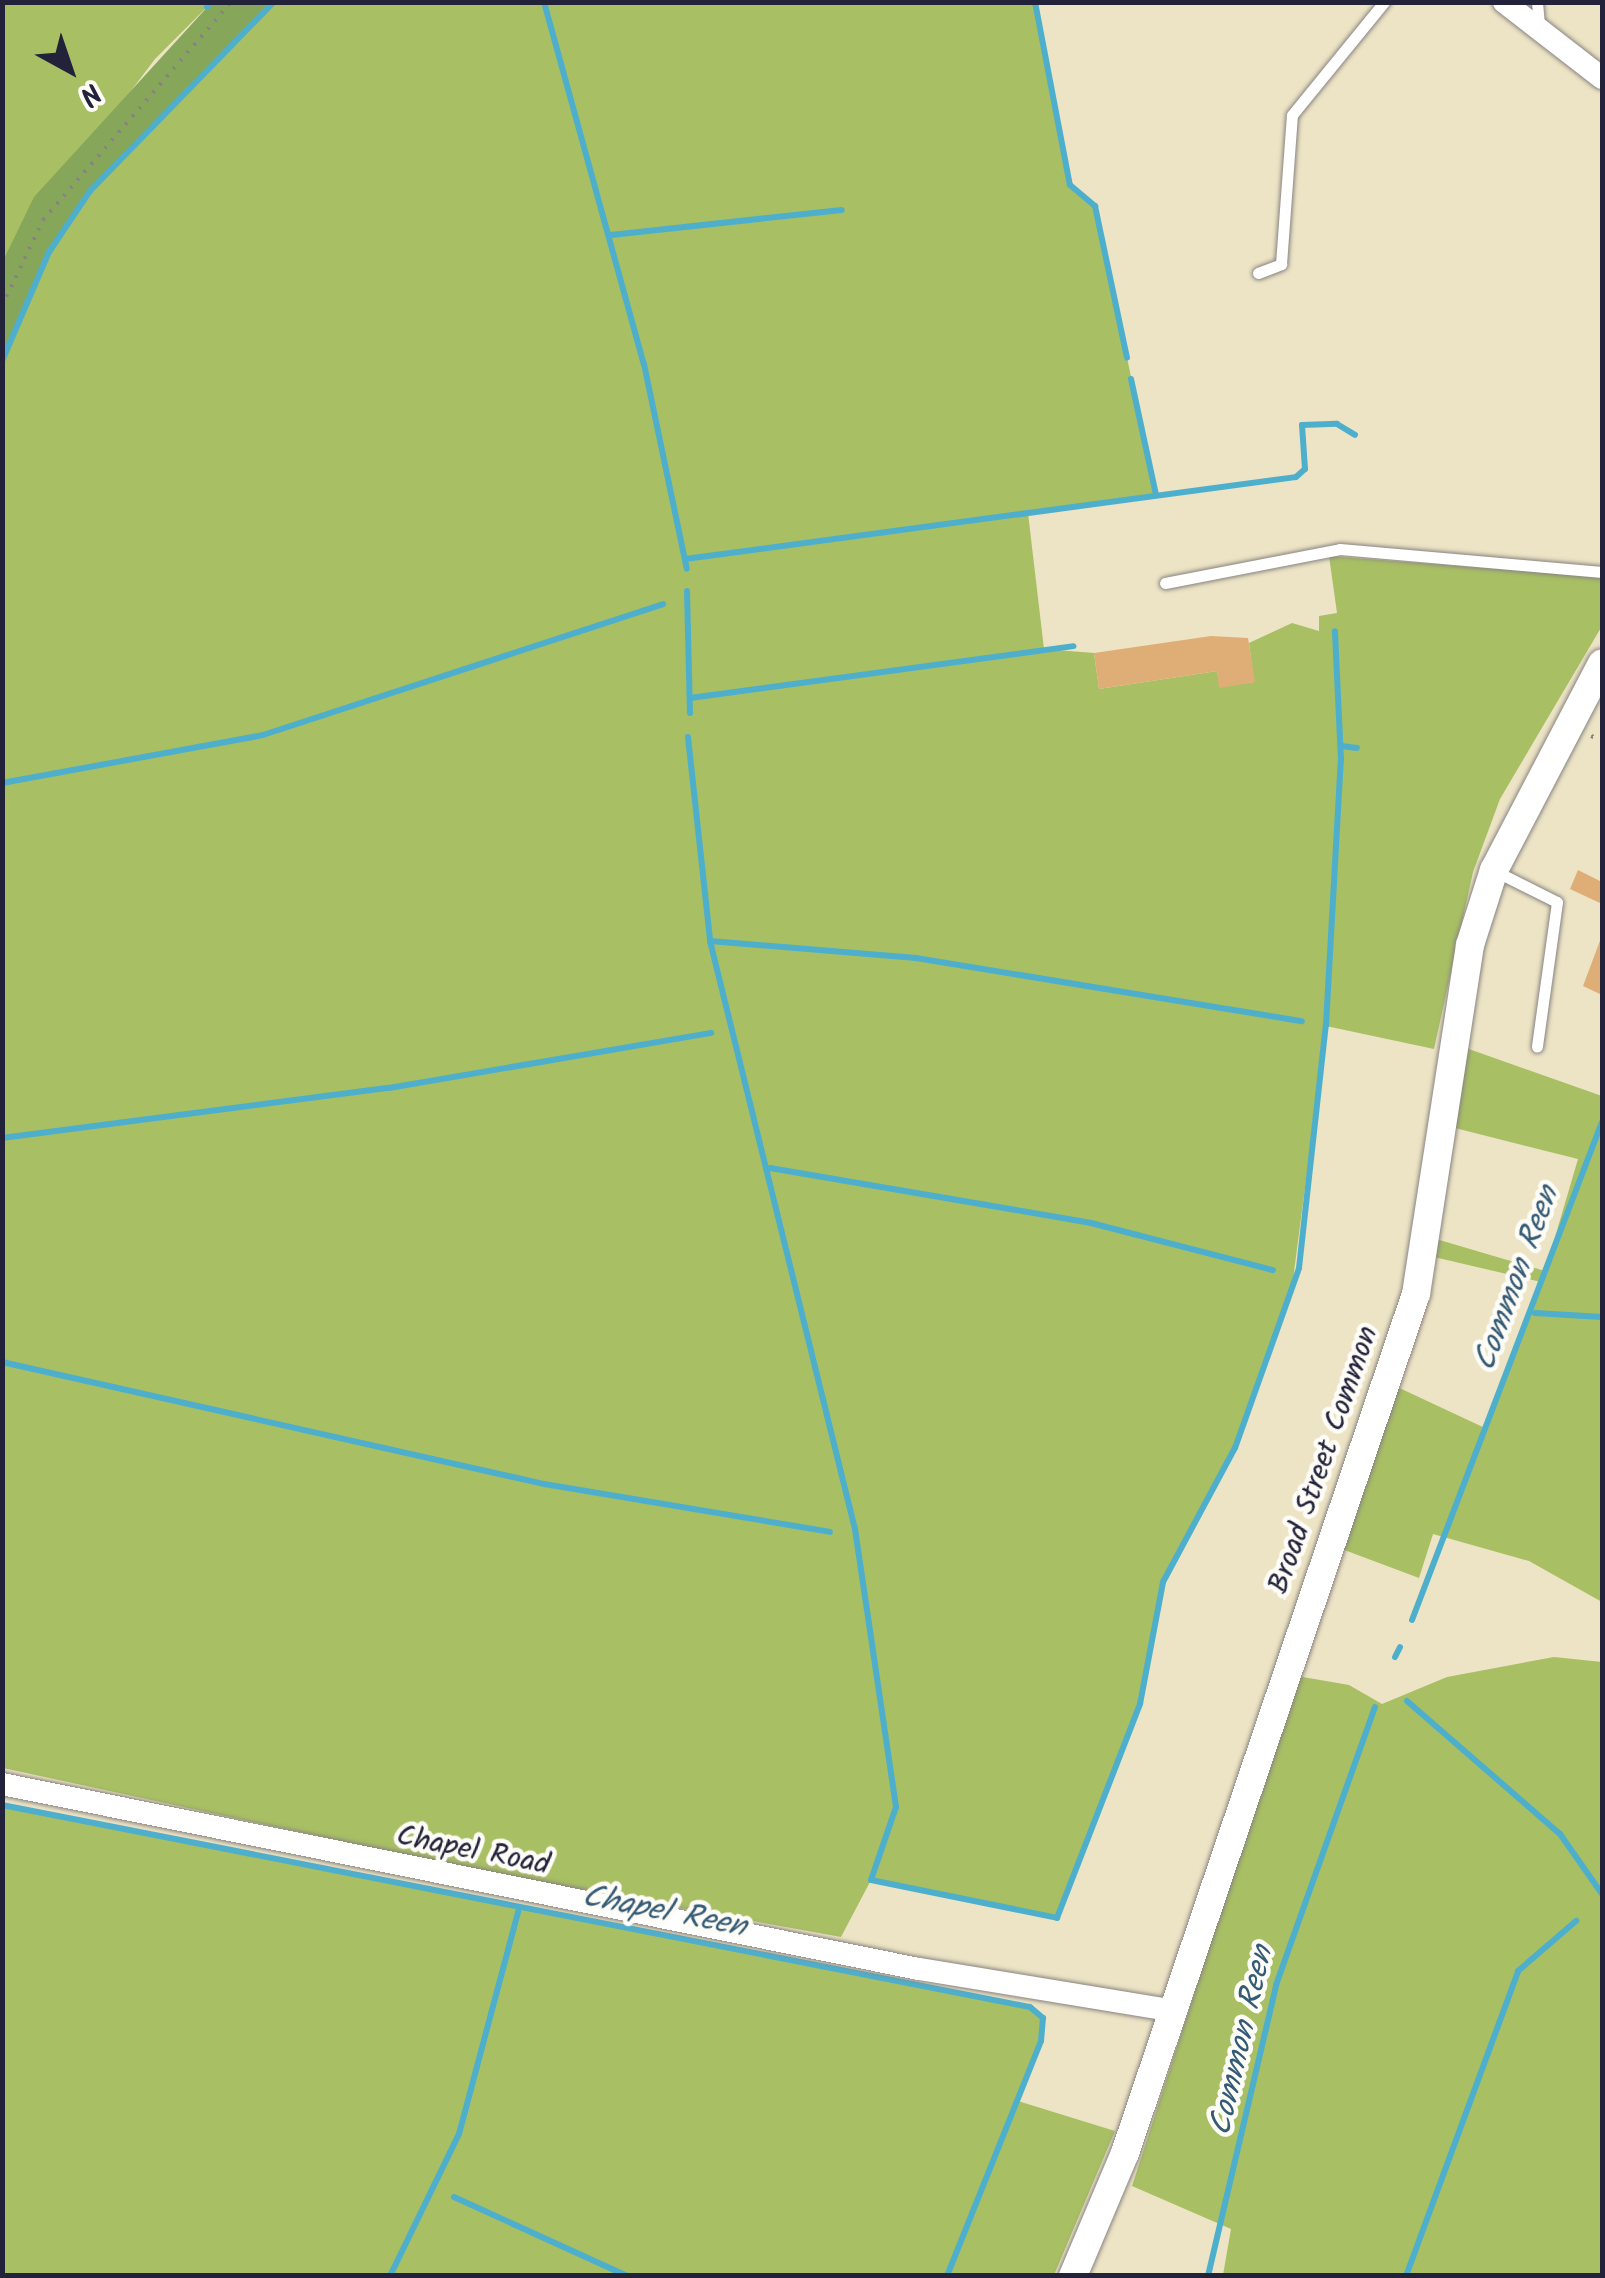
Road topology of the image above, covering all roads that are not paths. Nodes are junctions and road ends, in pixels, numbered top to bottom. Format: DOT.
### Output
graph roads {
  1 [pos="1384,2"];
  2 [pos="1504,2"];
  3 [pos="1537,2"];
  4 [pos="1540,30"];
  5 [pos="1602,78"];
  6 [pos="1258,274"];
  7 [pos="1602,572"];
  8 [pos="1165,583"];
  9 [pos="1602,663"];
  10 [pos="1494,870"];
  11 [pos="1538,1047"];
  12 [pos="2,1784"];
  13 [pos="1170,2010"];
  14 [pos="1074,2276"];
  1 -- 6 [label="lane"];
  2 -- 4 [label="street"];
  3 -- 4 [label="lane"];
  4 -- 5 [label="street"];
  7 -- 8 [label="lane"];
  9 -- 10 [label="street, Broad Street Common"];
  10 -- 11 [label="lane"];
  10 -- 13 [label="street, Broad Street Common"];
  12 -- 13 [label="street, Chapel Road"];
  13 -- 14 [label="street, Broad Street Common"];
}
